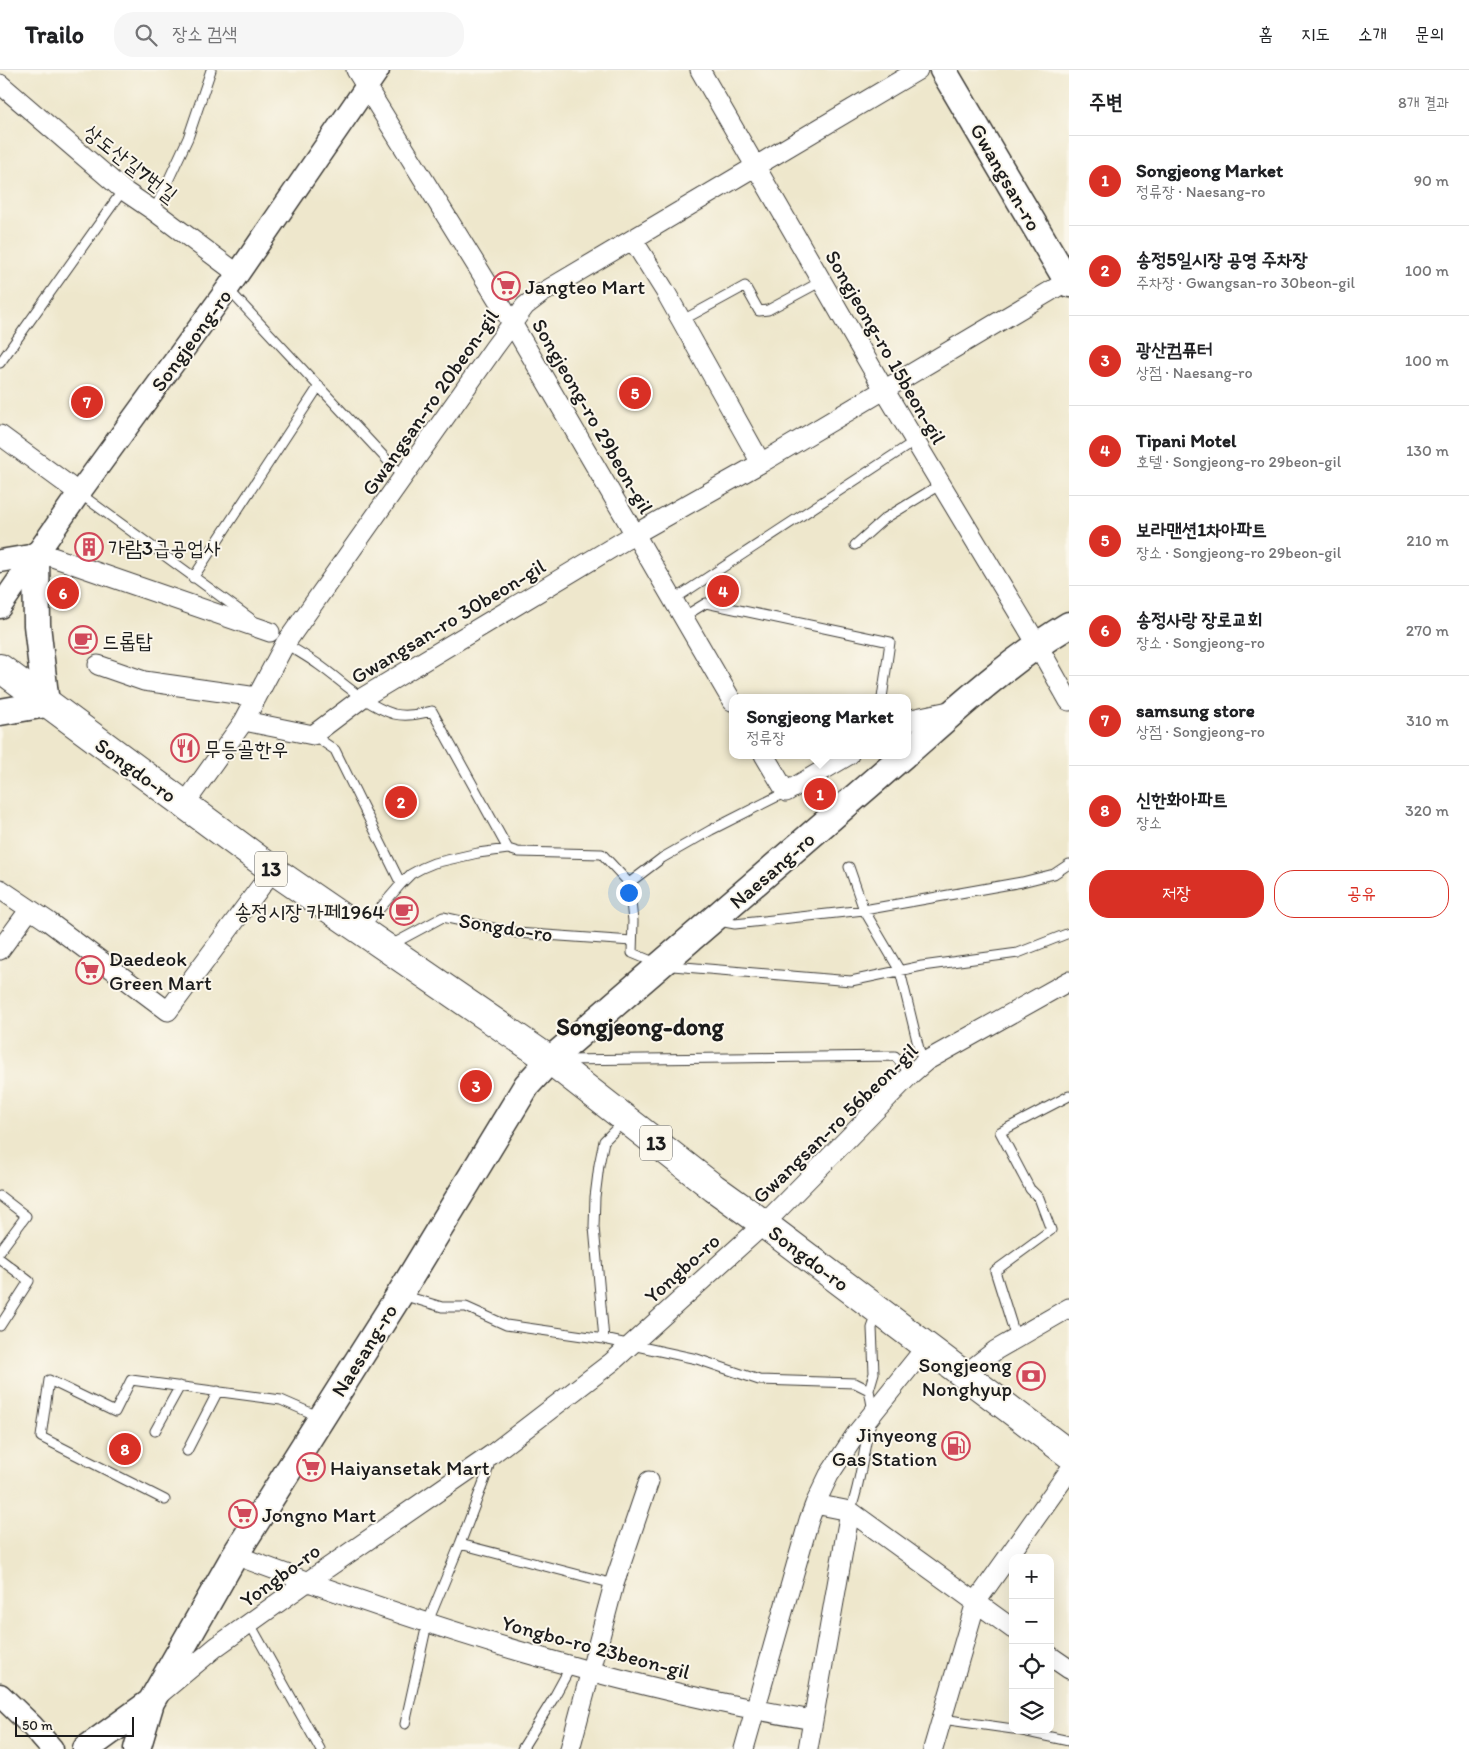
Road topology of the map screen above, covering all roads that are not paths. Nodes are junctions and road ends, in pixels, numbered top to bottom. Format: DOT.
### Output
graph roads {
  1 [pos="211,70"];
  2 [pos="700,70"];
  3 [pos="918,70"];
  4 [pos="943,70"];
  5 [pos="367,76"];
  6 [pos="0,84"];
  7 [pos="756,167"];
  8 [pos="123,190"];
  9 [pos="154,211"];
  10 [pos="633,240"];
  11 [pos="233,281"];
  12 [pos="822,282"];
  13 [pos="1068,282"];
  14 [pos="681,321"];
  15 [pos="512,323"];
  16 [pos="0,363"];
  17 [pos="319,386"];
  18 [pos="885,391"];
  19 [pos="0,436"];
  20 [pos="915,441"];
  21 [pos="761,464"];
  22 [pos="403,477"];
  23 [pos="941,484"];
  24 [pos="79,493"];
  25 [pos="635,534"];
  26 [pos="855,545"];
  27 [pos="37,553"];
  28 [pos="0,560"];
  29 [pos="193,578"];
  30 [pos="673,600"];
  31 [pos="0,607"];
  32 [pos="683,617"];
  33 [pos="1069,625"];
  34 [pos="270,632"];
  35 [pos="286,644"];
  36 [pos="1037,644"];
  37 [pos="98,665"];
  38 [pos="0,668"];
  39 [pos="883,694"];
  40 [pos="729,696"];
  41 [pos="257,697"];
  42 [pos="362,698"];
  43 [pos="1069,700"];
  44 [pos="46,704"];
  45 [pos="956,710"];
  46 [pos="0,712"];
  47 [pos="911,720"];
  48 [pos="244,721"];
  49 [pos="313,735"];
  50 [pos="911,749"];
  51 [pos="766,759"];
  52 [pos="842,759"];
  53 [pos="899,759"];
  54 [pos="786,792"];
  55 [pos="184,805"];
  56 [pos="508,849"];
  57 [pos="1069,864"];
  58 [pos="849,867"];
  59 [pos="273,870"];
  60 [pos="629,883"];
  61 [pos="401,884"];
  62 [pos="0,890"];
  63 [pos="30,910"];
  64 [pos="864,910"];
  65 [pos="713,920"];
  66 [pos="362,930"];
  67 [pos="1069,933"];
  68 [pos="632,941"];
  69 [pos="387,947"];
  70 [pos="0,950"];
  71 [pos="661,965"];
  72 [pos="900,971"];
  73 [pos="1069,981"];
  74 [pos="550,1060"];
  75 [pos="926,1061"];
  76 [pos="911,1074"];
  77 [pos="1069,1096"];
  78 [pos="625,1119"];
  79 [pos="0,1196"];
  80 [pos="764,1224"];
  81 [pos="0,1251"];
  82 [pos="0,1259"];
  83 [pos="400,1294"];
  84 [pos="1069,1308"];
  85 [pos="878,1311"];
  86 [pos="0,1326"];
  87 [pos="1016,1338"];
  88 [pos="604,1339"];
  89 [pos="631,1345"];
  90 [pos="926,1347"];
  91 [pos="964,1375"];
  92 [pos="180,1386"];
  93 [pos="869,1390"];
  94 [pos="218,1392"];
  95 [pos="873,1413"];
  96 [pos="322,1418"];
  97 [pos="155,1431"];
  98 [pos="187,1451"];
  99 [pos="1069,1454"];
  100 [pos="491,1455"];
  101 [pos="1069,1470"];
  102 [pos="649,1480"];
  103 [pos="165,1500"];
  104 [pos="816,1504"];
  105 [pos="850,1511"];
  106 [pos="460,1544"];
  107 [pos="235,1555"];
  108 [pos="307,1582"];
  109 [pos="614,1584"];
  110 [pos="976,1602"];
  111 [pos="250,1624"];
  112 [pos="427,1624"];
  113 [pos="1009,1626"];
  114 [pos="1054,1659"];
  115 [pos="571,1666"];
  116 [pos="1069,1670"];
  117 [pos="591,1671"];
  118 [pos="0,1694"];
  119 [pos="151,1702"];
  120 [pos="754,1710"];
  121 [pos="942,1719"];
  122 [pos="813,1720"];
  123 [pos="405,1724"];
  124 [pos="1009,1729"];
  125 [pos="1037,1734"];
  126 [pos="1069,1741"];
  127 [pos="52,1749"];
  128 [pos="86,1749"];
  129 [pos="137,1749"];
  130 [pos="320,1749"];
  131 [pos="522,1749"];
  132 [pos="570,1749"];
  133 [pos="744,1749"];
  134 [pos="808,1749"];
  135 [pos="933,1749"];
  1 -- 9 [label="lane"];
  2 -- 7 [label="street, Songjeong-ro 15beon-gil"];
  3 -- 7 [label="street, Gwangsan-ro 20beon-gil"];
  4 -- 13 [label="main road, Gwangsan-ro"];
  5 -- 11 [label="street, Songjeong-ro"];
  5 -- 15 [label="street, Songjeong-ro 29beon-gil"];
  6 -- 8 [label="street, 상도산길7번길"];
  7 -- 10 [label="street, Gwangsan-ro 20beon-gil"];
  7 -- 12 [label="street, Songjeong-ro 15beon-gil"];
  8 -- 9 [label="street, 상도산길7번길"];
  8 -- 16 [label="lane"];
  9 -- 11 [label="street, 상도산길7번길"];
  10 -- 14 [label="street"];
  10 -- 15 [label="street, Gwangsan-ro 20beon-gil"];
  11 -- 17 [label="lane"];
  11 -- 24 [label="street, Songjeong-ro"];
  12 -- 14 [label="lane"];
  12 -- 18 [label="street, Songjeong-ro 15beon-gil"];
  13 -- 18 [label="street, Gwangsan-ro 30beon-gil"];
  14 -- 21 [label="street"];
  15 -- 22 [label="street, Gwangsan-ro 20beon-gil"];
  15 -- 25 [label="street, Songjeong-ro 29beon-gil"];
  17 -- 22 [label="lane"];
  17 -- 29 [label="lane"];
  18 -- 20 [label="street, Songjeong-ro 15beon-gil"];
  18 -- 21 [label="street, Gwangsan-ro 30beon-gil"];
  19 -- 24 [label="street"];
  20 -- 23 [label="street, Songjeong-ro 15beon-gil"];
  20 -- 30 [label="lane"];
  21 -- 25 [label="street, Gwangsan-ro 30beon-gil"];
  22 -- 35 [label="street, Gwangsan-ro 20beon-gil"];
  23 -- 26 [label="lane"];
  23 -- 36 [label="street, Songjeong-ro 15beon-gil"];
  24 -- 27 [label="street, Songjeong-ro"];
  24 -- 29 [label="lane"];
  25 -- 30 [label="street, Songjeong-ro 29beon-gil"];
  25 -- 42 [label="street, Gwangsan-ro 30beon-gil"];
  27 -- 28 [label="street"];
  27 -- 31 [label="street, Songjeong-ro"];
  27 -- 34 [label="street"];
  27 -- 44 [label="main road"];
  29 -- 34 [label="lane"];
  30 -- 32 [label="street, Songjeong-ro 29beon-gil"];
  32 -- 39 [label="lane"];
  32 -- 40 [label="street, Songjeong-ro 29beon-gil"];
  33 -- 36 [label="main road"];
  34 -- 35 [label="lane"];
  35 -- 41 [label="street, Gwangsan-ro 20beon-gil"];
  35 -- 42 [label="lane"];
  36 -- 43 [label="street, Songjeong-ro 15beon-gil"];
  36 -- 45 [label="main road"];
  37 -- 41 [label="street"];
  38 -- 44 [label="main road, Songdo-ro / 13"];
  41 -- 48 [label="street, Gwangsan-ro 20beon-gil"];
  42 -- 49 [label="street, Gwangsan-ro 30beon-gil"];
  42 -- 56 [label="lane"];
  44 -- 46 [label="main road"];
  44 -- 55 [label="main road, Songdo-ro / 13"];
  45 -- 47 [label="street"];
  45 -- 50 [label="main road"];
  48 -- 49 [label="street"];
  48 -- 55 [label="street, Gwangsan-ro 20beon-gil"];
  49 -- 61 [label="lane"];
  51 -- 54 [label="street"];
  52 -- 54 [label="street"];
  53 -- 65 [label="main road, Naesang-ro"];
  54 -- 60 [label="lane"];
  55 -- 59 [label="main road, Songdo-ro / 13"];
  56 -- 60 [label="lane"];
  56 -- 61 [label="lane"];
  57 -- 64 [label="lane"];
  58 -- 64 [label="lane"];
  59 -- 63 [label="street"];
  59 -- 66 [label="main road, Songdo-ro / 13"];
  60 -- 68 [label="lane"];
  61 -- 66 [label="lane"];
  62 -- 63 [label="street"];
  63 -- 70 [label="street"];
  64 -- 65 [label="lane"];
  64 -- 72 [label="lane"];
  65 -- 71 [label="main road, Naesang-ro"];
  66 -- 69 [label="main road, Songdo-ro / 13"];
  67 -- 72 [label="lane"];
  68 -- 69 [label="lane, Songdo-ro"];
  68 -- 71 [label="lane"];
  69 -- 74 [label="main road, Songdo-ro / 13"];
  71 -- 72 [label="lane"];
  71 -- 74 [label="main road, Naesang-ro"];
  72 -- 75 [label="lane"];
  73 -- 75 [label="street, Gwangsan-ro 56beon-gil"];
  74 -- 76 [label="lane"];
  74 -- 78 [label="main road, Songdo-ro / 13"];
  74 -- 83 [label="main road, Naesang-ro"];
  75 -- 76 [label="street, Gwangsan-ro 56beon-gil"];
  76 -- 80 [label="street, Gwangsan-ro 56beon-gil"];
  77 -- 87 [label="lane"];
  78 -- 80 [label="main road, Songdo-ro / 13"];
  78 -- 88 [label="lane"];
  79 -- 81 [label="lane"];
  80 -- 85 [label="main road, Songdo-ro / 13"];
  80 -- 89 [label="street, Yongbo-ro"];
  82 -- 86 [label="lane"];
  83 -- 88 [label="lane"];
  83 -- 96 [label="main road, Naesang-ro"];
  84 -- 87 [label="street"];
  85 -- 90 [label="main road, Songdo-ro / 13"];
  85 -- 93 [label="lane"];
  87 -- 91 [label="street"];
  88 -- 89 [label="lane"];
  89 -- 93 [label="lane"];
  89 -- 100 [label="street, Yongbo-ro"];
  90 -- 91 [label="main road, Songdo-ro / 13"];
  90 -- 95 [label="street"];
  91 -- 99 [label="main road, Songdo-ro / 13"];
  92 -- 94 [label="lane"];
  92 -- 97 [label="lane"];
  92 -- 103 [label="lane"];
  93 -- 95 [label="lane"];
  94 -- 96 [label="lane"];
  94 -- 98 [label="lane"];
  95 -- 104 [label="street"];
  95 -- 105 [label="lane"];
  96 -- 107 [label="main road, Naesang-ro"];
  100 -- 106 [label="lane"];
  100 -- 108 [label="street, Yongbo-ro"];
  101 -- 110 [label="street"];
  102 -- 109 [label="street"];
  104 -- 105 [label="street"];
  104 -- 120 [label="street"];
  105 -- 110 [label="street"];
  105 -- 122 [label="street"];
  106 -- 109 [label="lane"];
  106 -- 112 [label="lane"];
  107 -- 108 [label="street, Yongbo-ro 23beon-gil"];
  107 -- 119 [label="main road, Naesang-ro"];
  108 -- 111 [label="street, Yongbo-ro"];
  108 -- 112 [label="street, Yongbo-ro 23beon-gil"];
  109 -- 117 [label="street"];
  110 -- 113 [label="street"];
  110 -- 121 [label="street"];
  111 -- 119 [label="street, Yongbo-ro"];
  111 -- 130 [label="lane"];
  112 -- 115 [label="street, Yongbo-ro 23beon-gil"];
  112 -- 123 [label="lane"];
  114 -- 116 [label="street"];
  115 -- 117 [label="street, Yongbo-ro 23beon-gil"];
  115 -- 131 [label="lane"];
  117 -- 120 [label="street, Yongbo-ro 23beon-gil"];
  117 -- 132 [label="street"];
  118 -- 127 [label="street"];
  119 -- 128 [label="main road, Naesang-ro"];
  119 -- 129 [label="main road"];
  120 -- 122 [label="street, Yongbo-ro 23beon-gil"];
  120 -- 133 [label="street"];
  121 -- 124 [label="lane"];
  121 -- 135 [label="street"];
  122 -- 134 [label="street"];
  125 -- 126 [label="lane"];
}
